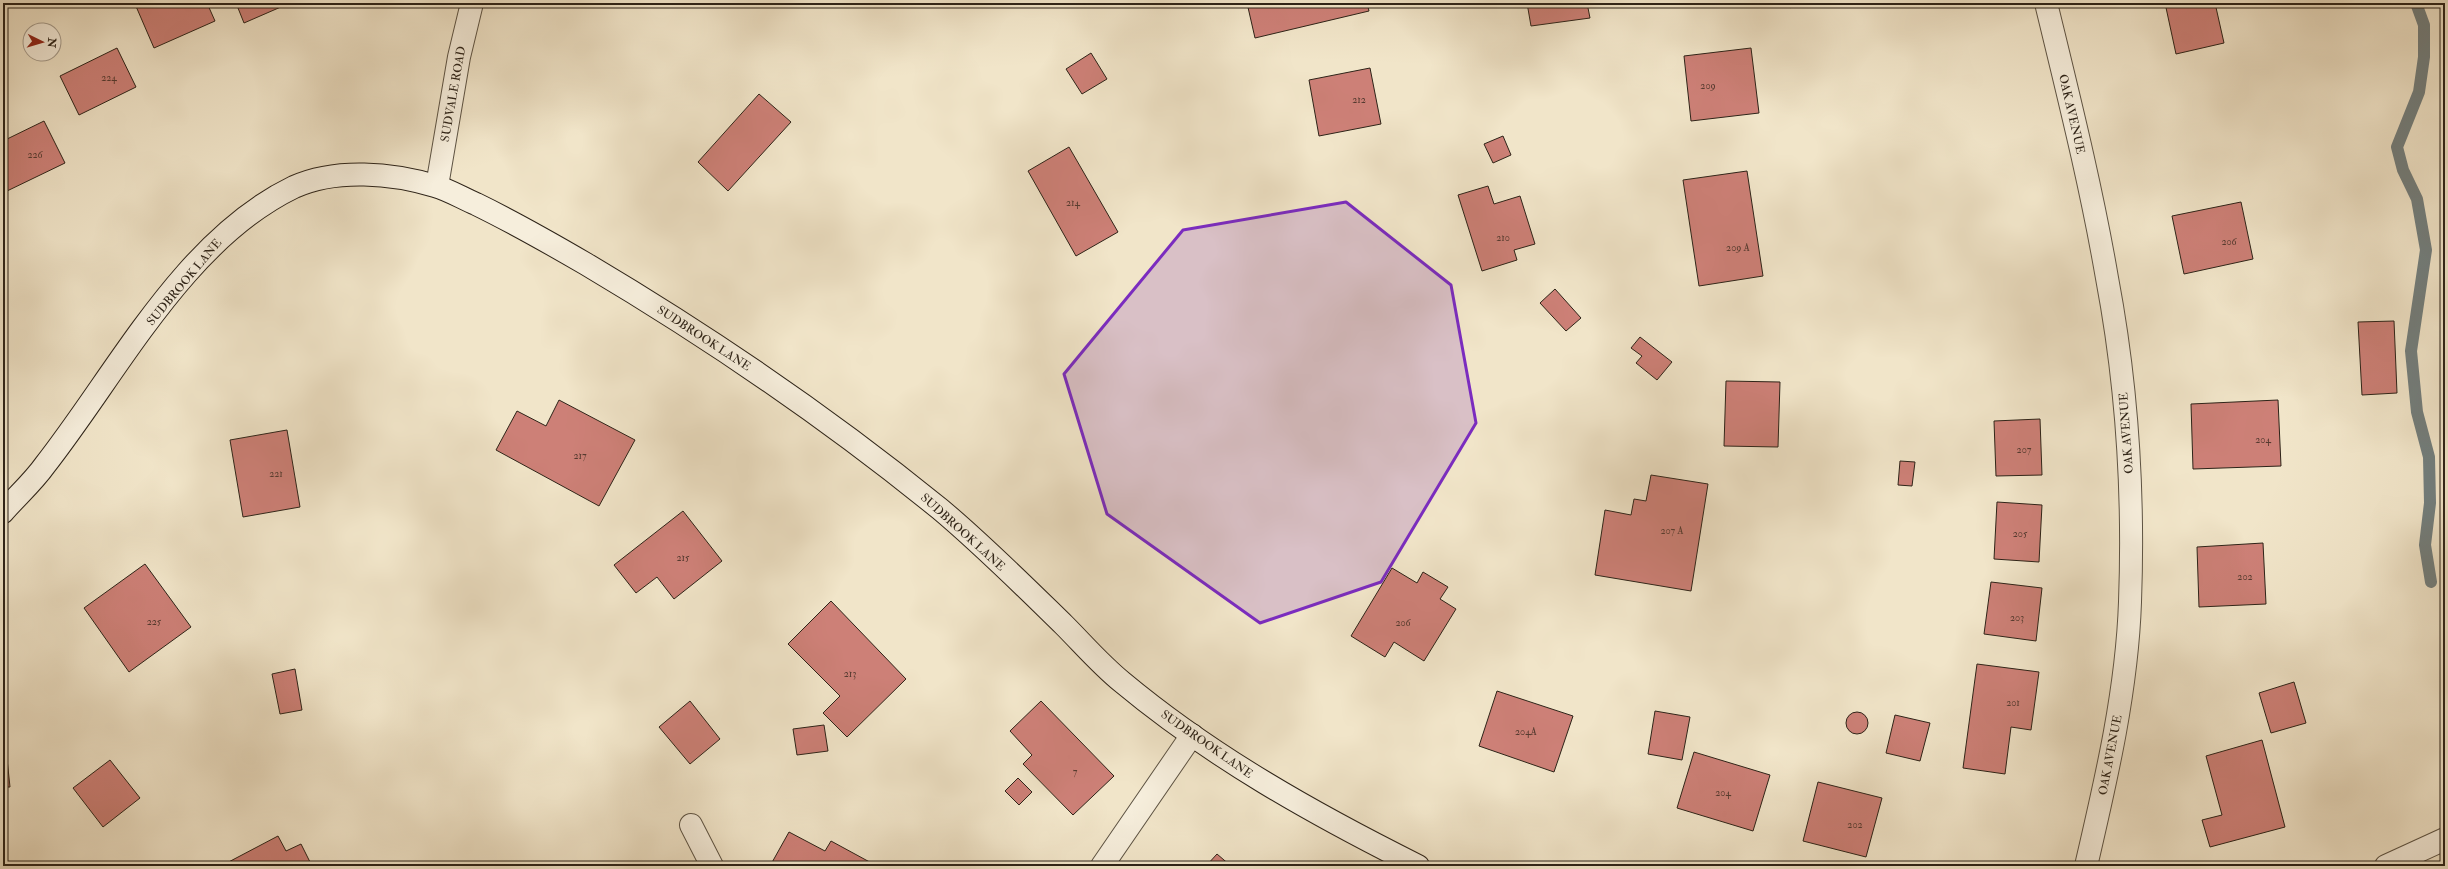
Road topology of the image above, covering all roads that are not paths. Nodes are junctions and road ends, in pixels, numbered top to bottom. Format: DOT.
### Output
graph roads {
  1 [pos="472,3"];
  2 [pos="2046,3"];
  3 [pos="437,186"];
  4 [pos="3,512"];
  5 [pos="1192,735"];
  6 [pos="691,825"];
  7 [pos="2445,839"];
  8 [pos="712,866"];
  9 [pos="1102,866"];
  10 [pos="1418,866"];
  11 [pos="2086,866"];
  12 [pos="2386,866"];
  1 -- 3 [label="street, SUDVALE ROAD"];
  2 -- 11 [label="street, OAK AVENUE"];
  3 -- 4 [label="street, SUDBROOK LANE"];
  3 -- 5 [label="street, SUDBROOK LANE"];
  5 -- 9 [label="street"];
  5 -- 10 [label="street, SUDBROOK LANE"];
  6 -- 8 [label="street"];
  7 -- 12 [label="street"];
}
